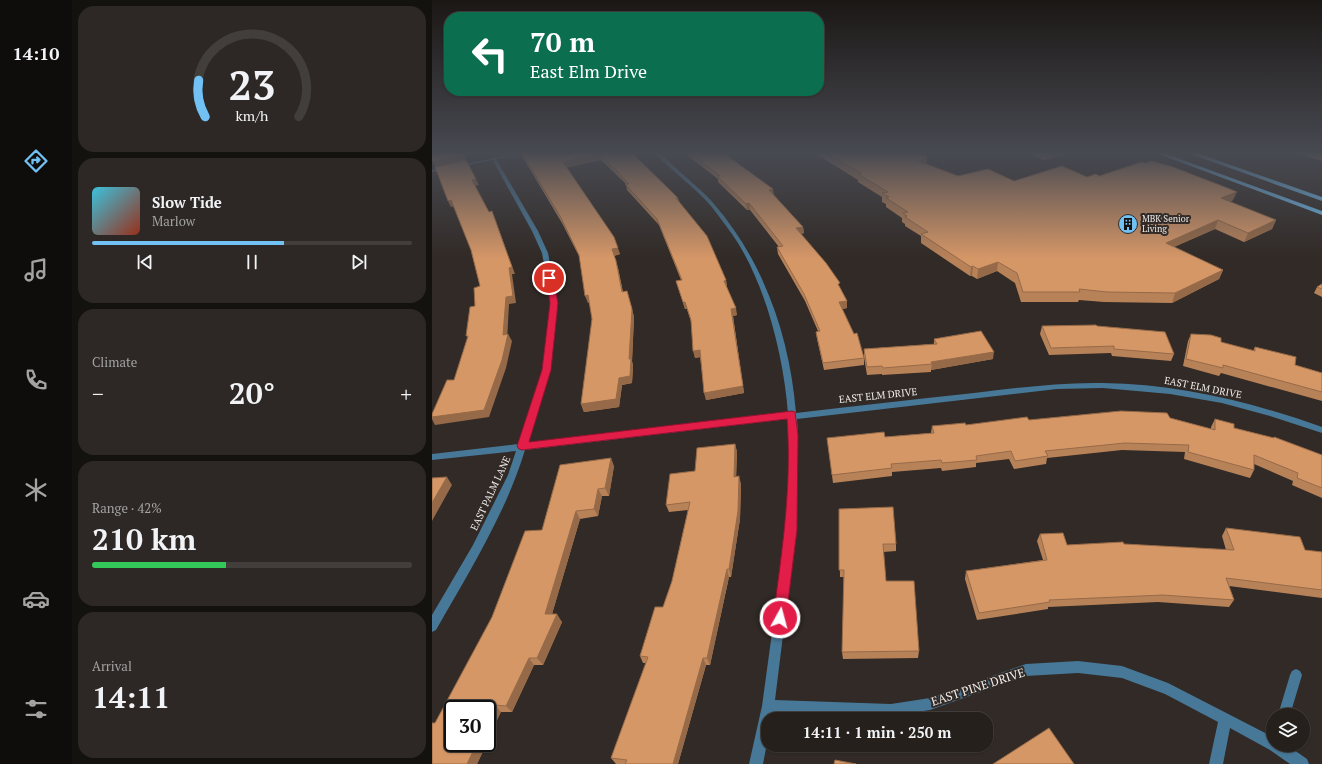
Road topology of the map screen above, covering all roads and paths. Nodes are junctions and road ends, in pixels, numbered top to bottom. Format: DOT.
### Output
graph roads {
  1 [pos="510,188"];
  2 [pos="694,188"];
  3 [pos="1253,188"];
  4 [pos="1290,188"];
  5 [pos="1322,199"];
  6 [pos="1322,213"];
  7 [pos="792,415"];
  8 [pos="1322,430"];
  9 [pos="522,446"];
  10 [pos="432,456"];
  11 [pos="432,626"];
  12 [pos="1296,675"];
  13 [pos="768,706"];
  14 [pos="1286,708"];
  15 [pos="1225,719"];
  16 [pos="1266,740"];
  17 [pos="1285,752"];
  18 [pos="756,764"];
  19 [pos="1216,764"];
  20 [pos="1302,764"];
  1 -- 9 [label="street, EAST PALM LANE"];
  2 -- 7 [label="street"];
  3 -- 6 [label="main road"];
  4 -- 5 [label="main road"];
  7 -- 8 [label="street, EAST ELM DRIVE"];
  7 -- 9 [label="street, EAST ELM DRIVE"];
  7 -- 13 [label="street"];
  9 -- 10 [label="street, EAST ELM DRIVE"];
  9 -- 11 [label="street, EAST PALM LANE"];
  12 -- 14 [label="street"];
  13 -- 15 [label="street, EAST PINE DRIVE"];
  13 -- 18 [label="street"];
  15 -- 16 [label="street, EAST PINE DRIVE"];
  15 -- 19 [label="street"];
  17 -- 20 [label="street, EAST PINE DRIVE"];
}
